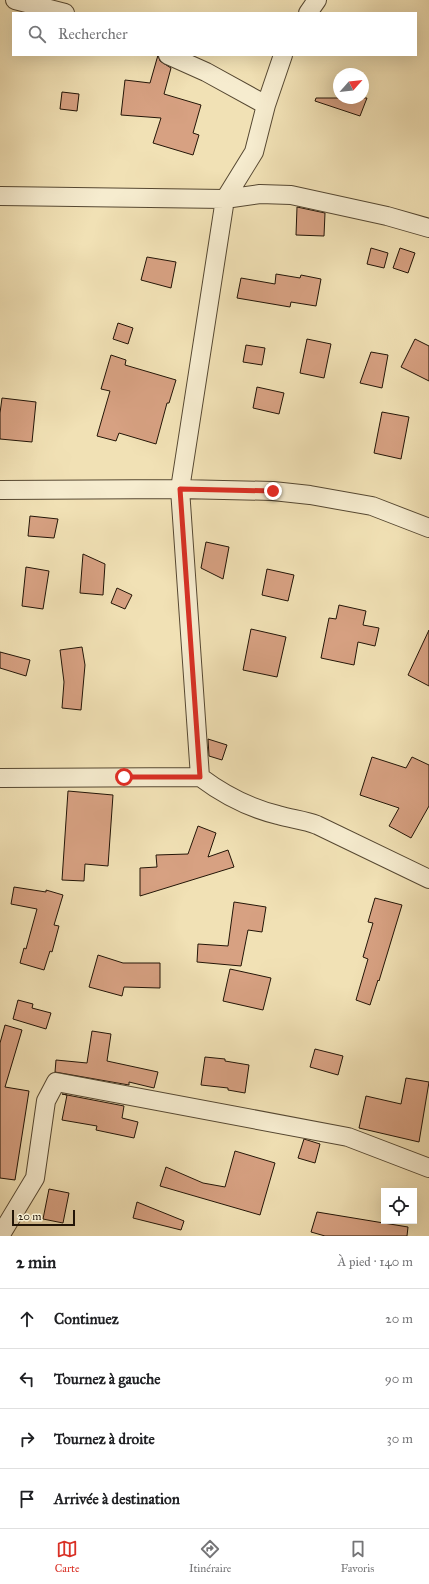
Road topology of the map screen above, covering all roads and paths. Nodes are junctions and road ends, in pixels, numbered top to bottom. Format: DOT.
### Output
graph roads {
  1 [pos="16,0"];
  2 [pos="317,0"];
  3 [pos="61,12"];
  4 [pos="309,12"];
  5 [pos="170,56"];
  6 [pos="282,56"];
  7 [pos="266,105"];
  8 [pos="0,196"];
  9 [pos="225,199"];
  10 [pos="429,228"];
  11 [pos="180,489"];
  12 [pos="0,490"];
  13 [pos="429,528"];
  14 [pos="200,777"];
  15 [pos="0,778"];
  16 [pos="429,879"];
  17 [pos="429,1168"];
  18 [pos="0,1236"];
  1 -- 3 [label="street"];
  2 -- 4 [label="street"];
  5 -- 7 [label="street"];
  6 -- 7 [label="street"];
  7 -- 9 [label="street"];
  8 -- 9 [label="street"];
  9 -- 10 [label="street"];
  9 -- 11 [label="street"];
  11 -- 12 [label="street"];
  11 -- 13 [label="street"];
  11 -- 14 [label="street"];
  14 -- 15 [label="street"];
  14 -- 16 [label="street"];
  17 -- 18 [label="street"];
}
